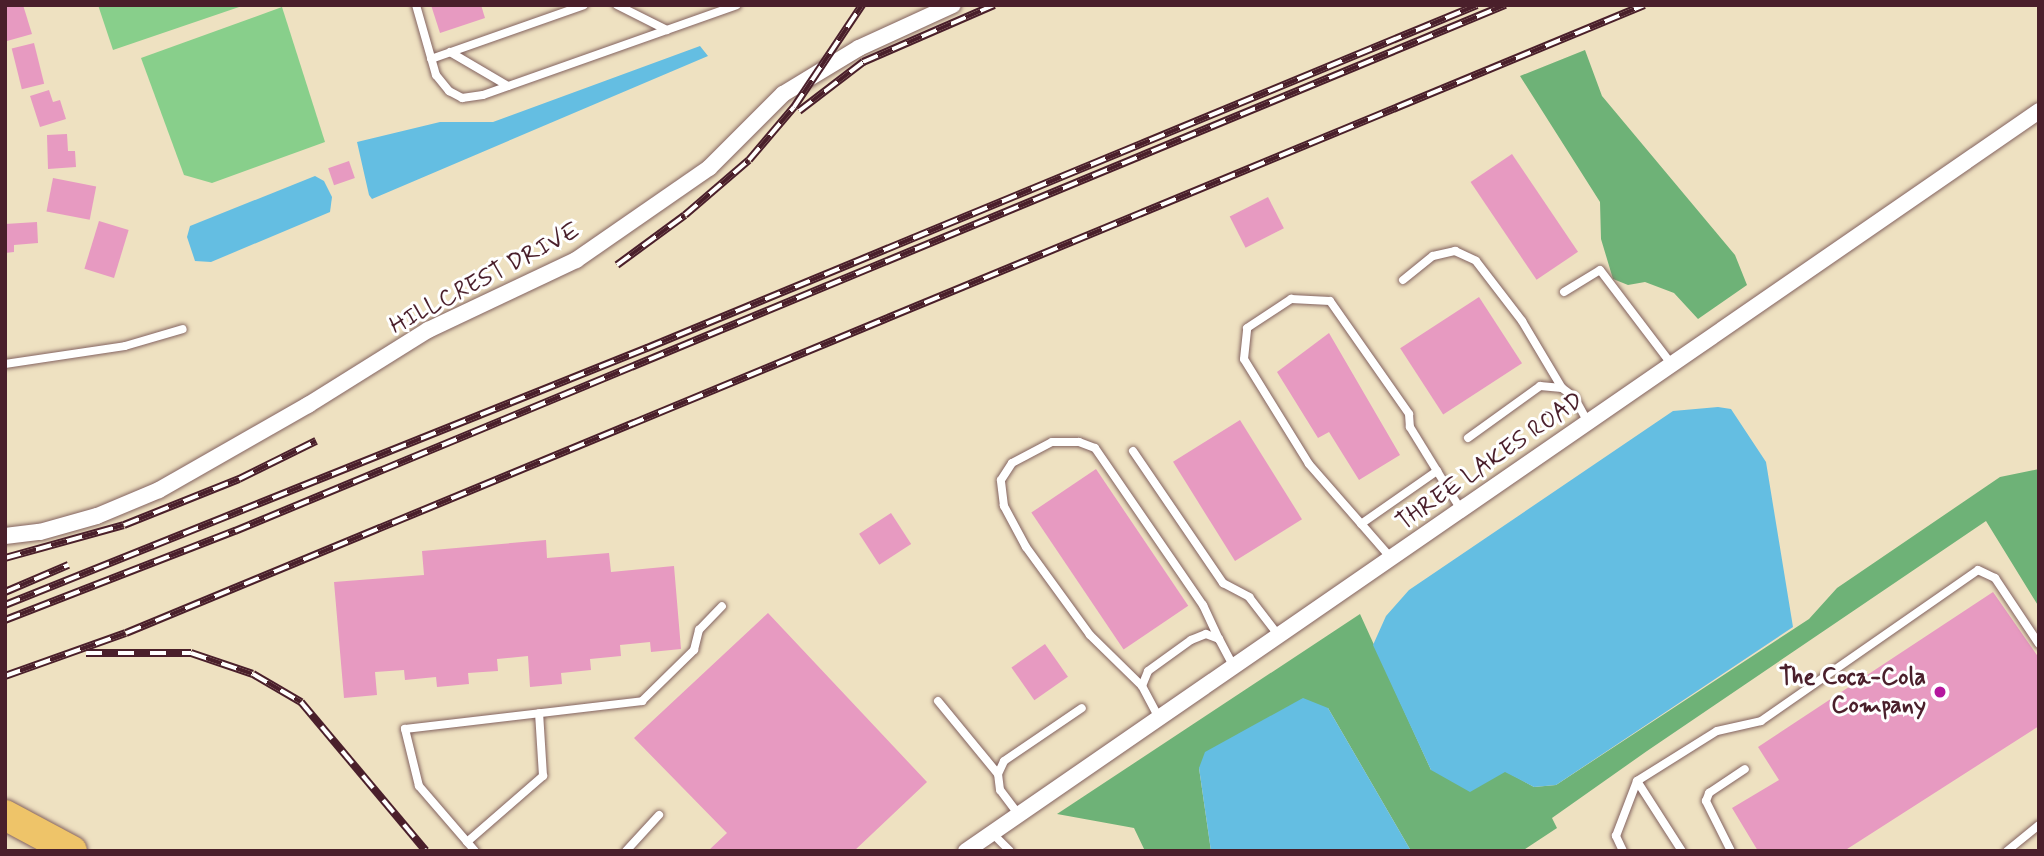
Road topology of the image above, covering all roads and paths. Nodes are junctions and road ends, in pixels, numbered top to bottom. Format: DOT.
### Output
graph roads {
  1 [pos="416,5"];
  2 [pos="584,5"];
  3 [pos="617,5"];
  4 [pos="737,5"];
  5 [pos="953,5"];
  6 [pos="667,30"];
  7 [pos="450,52"];
  8 [pos="431,59"];
  9 [pos="508,86"];
  10 [pos="2039,111"];
  11 [pos="1403,280"];
  12 [pos="1564,292"];
  13 [pos="183,329"];
  14 [pos="5,364"];
  15 [pos="1672,365"];
  16 [pos="1562,388"];
  17 [pos="1588,422"];
  18 [pos="1468,438"];
  19 [pos="1133,451"];
  20 [pos="1437,471"];
  21 [pos="1461,510"];
  22 [pos="1361,524"];
  23 [pos="5,536"];
  24 [pos="1391,558"];
  25 [pos="722,606"];
  26 [pos="1279,636"];
  27 [pos="1219,639"];
  28 [pos="2039,644"];
  29 [pos="1234,667"];
  30 [pos="1142,686"];
  31 [pos="938,701"];
  32 [pos="1082,708"];
  33 [pos="539,713"];
  34 [pos="1159,718"];
  35 [pos="1745,769"];
  36 [pos="998,774"];
  37 [pos="1637,781"];
  38 [pos="5,815"];
  39 [pos="659,815"];
  40 [pos="1019,815"];
  41 [pos="2039,825"];
  42 [pos="992,833"];
  43 [pos="467,842"];
  44 [pos="72,851"];
  45 [pos="475,851"];
  46 [pos="626,851"];
  47 [pos="966,851"];
  48 [pos="1010,851"];
  49 [pos="1623,851"];
  50 [pos="1682,851"];
  51 [pos="1731,851"];
  52 [pos="2007,851"];
  1 -- 8 [label="lane"];
  2 -- 7 [label="lane"];
  3 -- 6 [label="lane"];
  4 -- 6 [label="lane"];
  5 -- 23 [label="street, HILLCREST DRIVE"];
  6 -- 9 [label="lane"];
  7 -- 8 [label="lane"];
  7 -- 9 [label="lane"];
  8 -- 9 [label="lane"];
  10 -- 15 [label="street, THREE LAKES ROAD"];
  11 -- 16 [label="lane"];
  12 -- 15 [label="lane"];
  13 -- 14 [label="lane"];
  15 -- 17 [label="street, THREE LAKES ROAD"];
  16 -- 17 [label="lane"];
  16 -- 18 [label="lane"];
  17 -- 21 [label="street, THREE LAKES ROAD"];
  19 -- 26 [label="lane"];
  20 -- 21 [label="lane"];
  20 -- 22 [label="lane"];
  20 -- 22 [label="lane"];
  21 -- 24 [label="street, THREE LAKES ROAD"];
  22 -- 24 [label="lane"];
  24 -- 26 [label="street, THREE LAKES ROAD"];
  25 -- 33 [label="lane"];
  26 -- 29 [label="street, THREE LAKES ROAD"];
  27 -- 29 [label="lane"];
  27 -- 30 [label="lane"];
  27 -- 30 [label="lane"];
  28 -- 37 [label="lane"];
  29 -- 34 [label="street, THREE LAKES ROAD"];
  30 -- 34 [label="lane"];
  31 -- 36 [label="lane"];
  32 -- 36 [label="lane"];
  33 -- 43 [label="lane"];
  33 -- 43 [label="lane"];
  34 -- 40 [label="street, THREE LAKES ROAD"];
  35 -- 51 [label="lane"];
  36 -- 40 [label="lane"];
  37 -- 49 [label="lane"];
  37 -- 50 [label="lane"];
  38 -- 44 [label="highway"];
  39 -- 46 [label="lane"];
  40 -- 42 [label="street, THREE LAKES ROAD"];
  41 -- 52 [label="lane"];
  42 -- 47 [label="street, THREE LAKES ROAD"];
  42 -- 48 [label="lane"];
  43 -- 45 [label="lane"];
}
